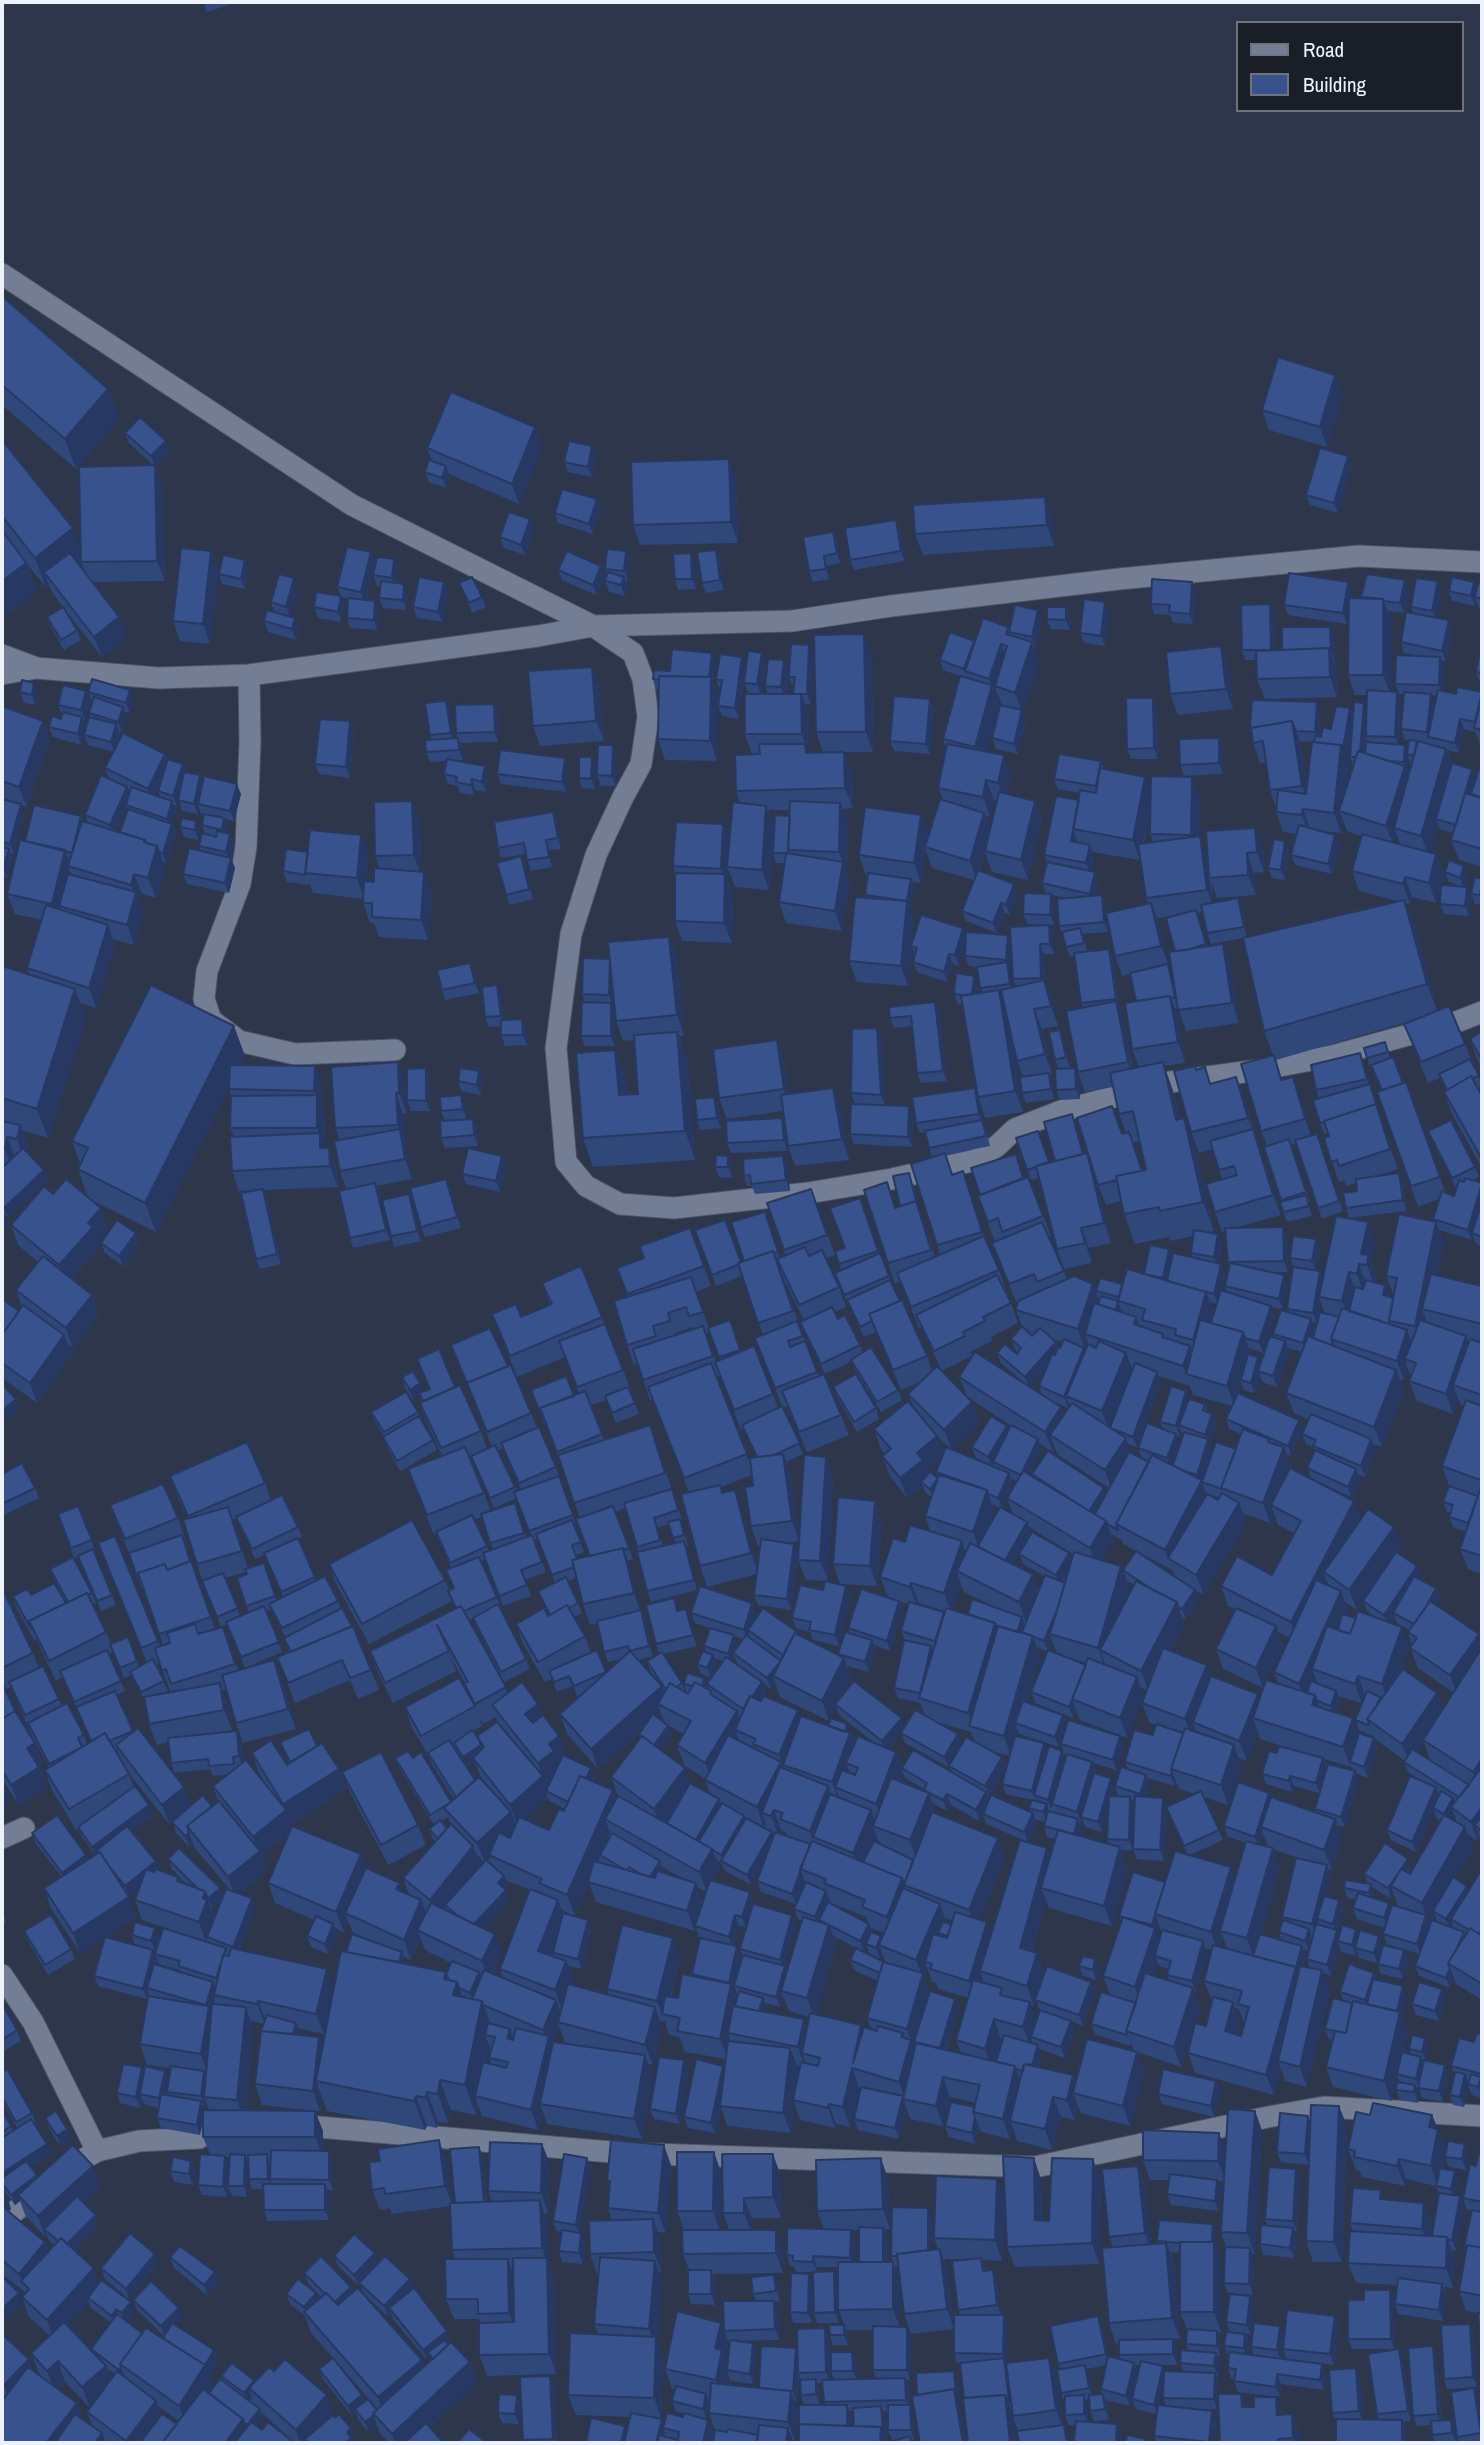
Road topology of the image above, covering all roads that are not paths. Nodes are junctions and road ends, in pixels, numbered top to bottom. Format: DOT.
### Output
graph roads {
  1 [pos="2,274"];
  2 [pos="1482,562"];
  3 [pos="593,626"];
  4 [pos="2,655"];
  5 [pos="36,668"];
  6 [pos="2,674"];
  7 [pos="249,675"];
  8 [pos="1482,1012"];
  9 [pos="395,1050"];
  10 [pos="24,1828"];
  11 [pos="2,1838"];
  12 [pos="2,1975"];
  13 [pos="1482,2116"];
  14 [pos="242,2125"];
  15 [pos="269,2125"];
  16 [pos="97,2151"];
  17 [pos="2,2222"];
  1 -- 3 [label="street"];
  2 -- 3 [label="street"];
  3 -- 7 [label="street"];
  3 -- 8 [label="street"];
  4 -- 5 [label="street"];
  5 -- 6 [label="street"];
  5 -- 7 [label="street"];
  7 -- 9 [label="street"];
  10 -- 11 [label="street"];
  12 -- 16 [label="street"];
  13 -- 15 [label="street"];
  14 -- 16 [label="street"];
  16 -- 17 [label="street"];
}
